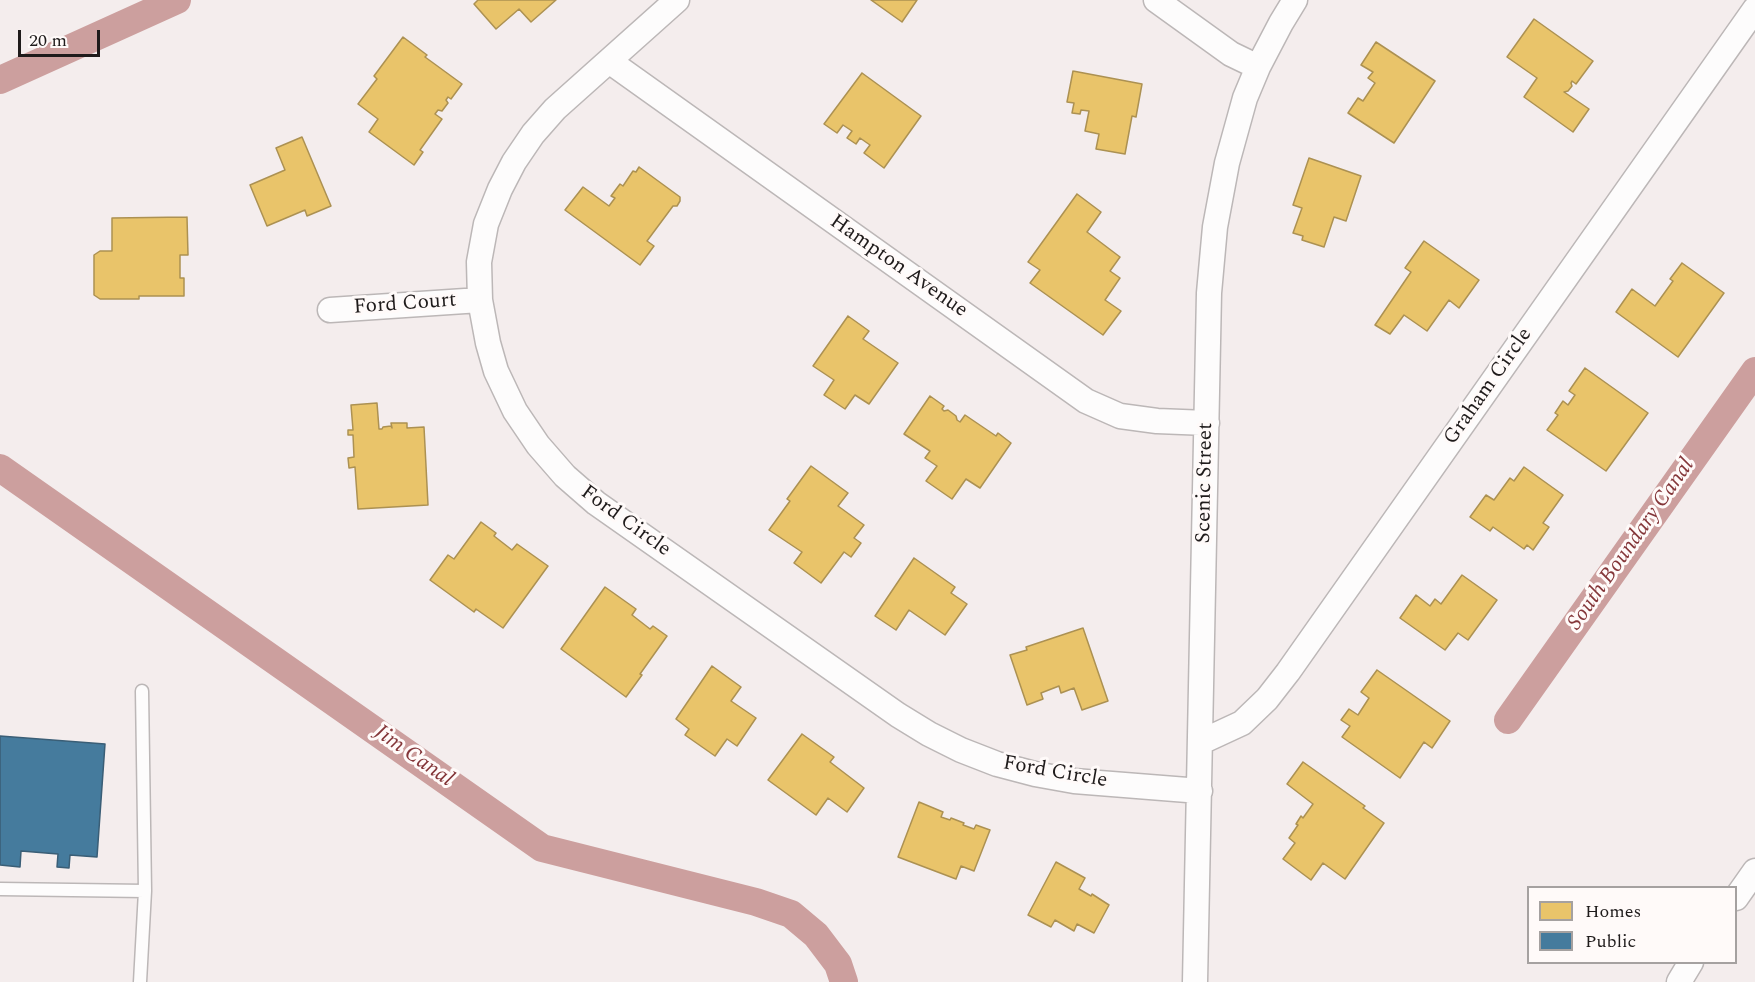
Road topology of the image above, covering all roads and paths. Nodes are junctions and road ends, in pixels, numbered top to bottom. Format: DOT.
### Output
graph roads {
  1 [pos="676,0"];
  2 [pos="1156,0"];
  3 [pos="1295,0"];
  4 [pos="1755,9"];
  5 [pos="609,62"];
  6 [pos="1258,67"];
  7 [pos="480,300"];
  8 [pos="330,310"];
  9 [pos="1207,423"];
  10 [pos="142,692"];
  11 [pos="1201,742"];
  12 [pos="1200,791"];
  13 [pos="1755,871"];
  14 [pos="0,889"];
  15 [pos="145,891"];
  16 [pos="1737,897"];
  17 [pos="1690,964"];
  18 [pos="140,982"];
  19 [pos="1195,982"];
  20 [pos="1679,982"];
  1 -- 5 [label="street, Ford Circle"];
  2 -- 6 [label="street"];
  3 -- 6 [label="street, Scenic Street"];
  4 -- 11 [label="street, Graham Circle"];
  5 -- 7 [label="street, Ford Circle"];
  5 -- 9 [label="street, Hampton Avenue"];
  6 -- 9 [label="street, Scenic Street"];
  7 -- 8 [label="street, Ford Court"];
  7 -- 12 [label="street, Ford Circle"];
  9 -- 11 [label="street, Scenic Street"];
  10 -- 15 [label="lane"];
  11 -- 12 [label="street, Scenic Street"];
  12 -- 19 [label="street, Scenic Street"];
  13 -- 16 [label="street"];
  14 -- 15 [label="lane"];
  15 -- 18 [label="lane"];
  17 -- 20 [label="street"];
}
